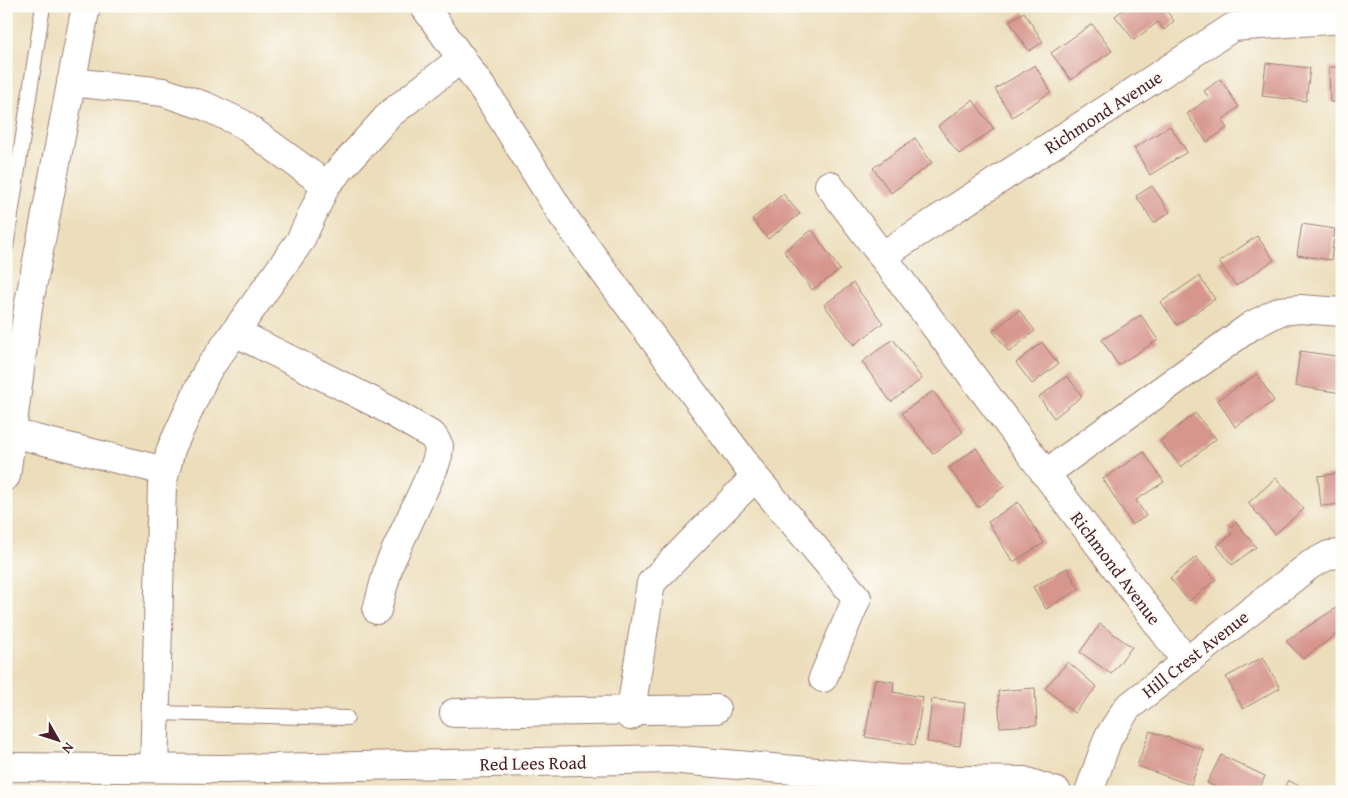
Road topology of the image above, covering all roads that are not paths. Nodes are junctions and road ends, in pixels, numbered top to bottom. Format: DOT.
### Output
graph roads {
  1 [pos="43,6"];
  2 [pos="86,6"];
  3 [pos="424,6"];
  4 [pos="1342,19"];
  5 [pos="462,58"];
  6 [pos="71,82"];
  7 [pos="326,185"];
  8 [pos="829,185"];
  9 [pos="6,247"];
  10 [pos="882,256"];
  11 [pos="1342,312"];
  12 [pos="235,332"];
  13 [pos="12,433"];
  14 [pos="165,471"];
  15 [pos="1045,474"];
  16 [pos="6,476"];
  17 [pos="755,477"];
  18 [pos="1342,554"];
  19 [pos="377,610"];
  20 [pos="1186,661"];
  21 [pos="823,678"];
  22 [pos="716,709"];
  23 [pos="454,712"];
  24 [pos="156,713"];
  25 [pos="631,713"];
  26 [pos="347,718"];
  27 [pos="6,767"];
  28 [pos="154,768"];
  29 [pos="897,785"];
  30 [pos="1057,792"];
  31 [pos="1089,792"];
  1 -- 9 [label="lane"];
  2 -- 6 [label="street"];
  3 -- 5 [label="street"];
  4 -- 10 [label="street, Richmond Avenue"];
  5 -- 7 [label="street"];
  5 -- 17 [label="street"];
  6 -- 7 [label="street"];
  6 -- 13 [label="street"];
  7 -- 12 [label="street"];
  8 -- 10 [label="street, Richmond Avenue"];
  10 -- 15 [label="street, Richmond Avenue"];
  11 -- 15 [label="street"];
  12 -- 14 [label="street"];
  12 -- 19 [label="street"];
  13 -- 14 [label="street"];
  13 -- 16 [label="street"];
  14 -- 24 [label="street"];
  15 -- 20 [label="street, Richmond Avenue"];
  17 -- 21 [label="street"];
  17 -- 25 [label="street"];
  18 -- 20 [label="street, Hill Crest Avenue"];
  20 -- 31 [label="street, Hill Crest Avenue"];
  22 -- 25 [label="street"];
  23 -- 25 [label="street"];
  24 -- 26 [label="lane"];
  24 -- 28 [label="street"];
  27 -- 28 [label="street, Red Lees Road"];
  28 -- 29 [label="street, Red Lees Road"];
  29 -- 30 [label="street, Red Lees Road"];
}
